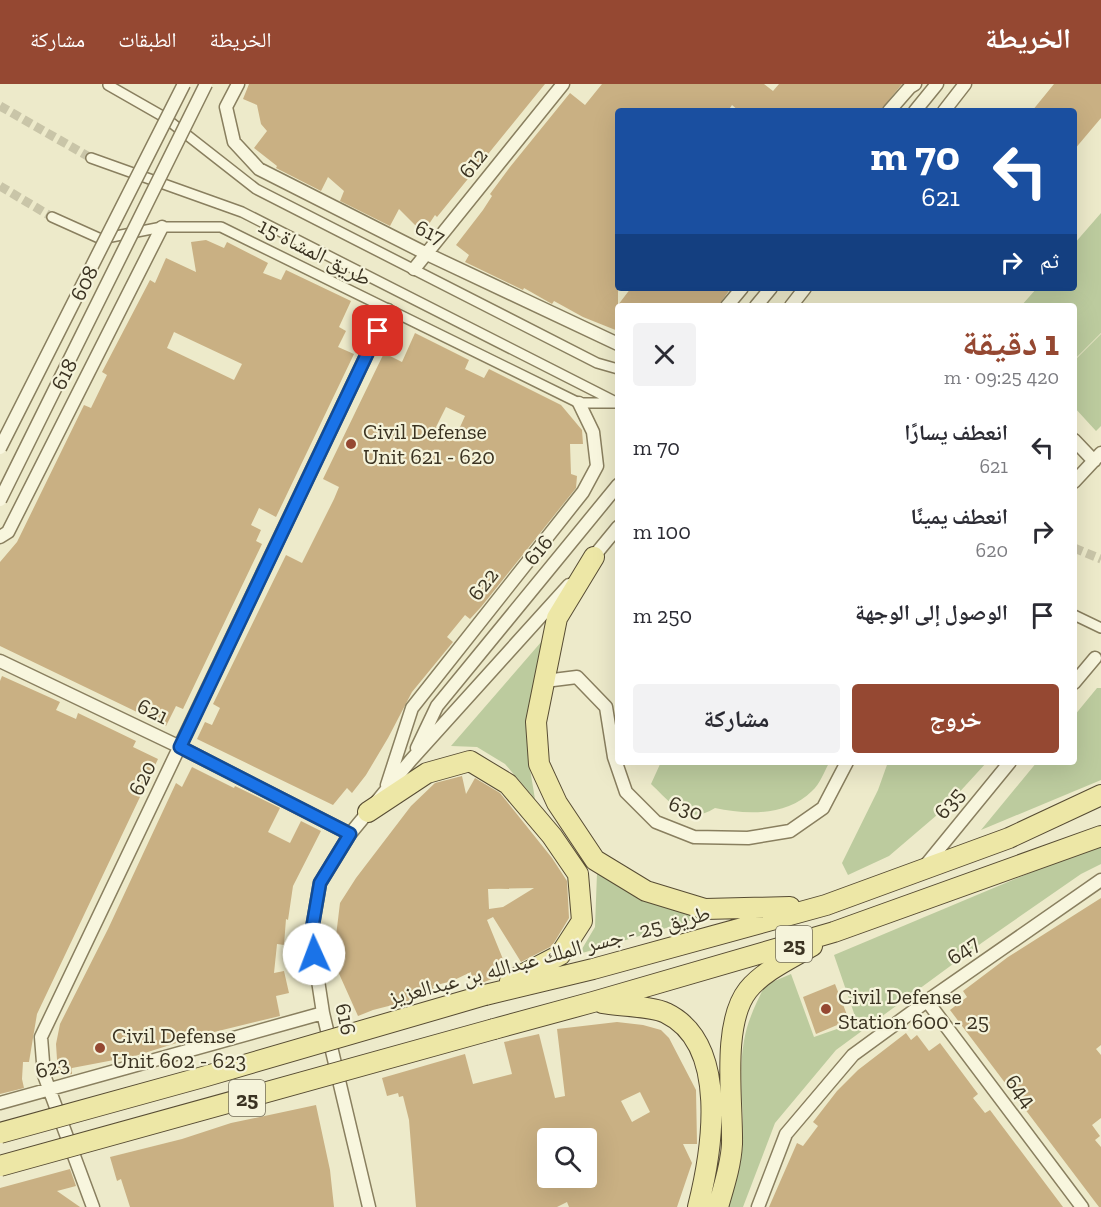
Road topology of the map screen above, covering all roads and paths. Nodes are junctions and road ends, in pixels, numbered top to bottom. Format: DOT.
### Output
graph roads {
  1 [pos="184,84"];
  2 [pos="206,84"];
  3 [pos="238,84"];
  4 [pos="563,84"];
  5 [pos="915,84"];
  6 [pos="938,84"];
  7 [pos="965,84"];
  8 [pos="108,86"];
  9 [pos="892,108"];
  10 [pos="918,108"];
  11 [pos="946,108"];
  12 [pos="91,158"];
  13 [pos="52,217"];
  14 [pos="162,227"];
  15 [pos="427,254"];
  16 [pos="414,269"];
  17 [pos="740,291"];
  18 [pos="768,291"];
  19 [pos="803,291"];
  20 [pos="730,303"];
  21 [pos="758,303"];
  22 [pos="793,303"];
  23 [pos="388,310"];
  24 [pos="615,343"];
  25 [pos="615,368"];
  26 [pos="615,401"];
  27 [pos="579,403"];
  28 [pos="615,403"];
  29 [pos="1077,442"];
  30 [pos="0,448"];
  31 [pos="1097,457"];
  32 [pos="1077,479"];
  33 [pos="615,489"];
  34 [pos="0,500"];
  35 [pos="615,531"];
  36 [pos="0,537"];
  37 [pos="594,557"];
  38 [pos="1077,616"];
  39 [pos="1101,627"];
  40 [pos="1095,658"];
  41 [pos="0,661"];
  42 [pos="1077,679"];
  43 [pos="545,681"];
  44 [pos="180,747"];
  45 [pos="411,760"];
  46 [pos="615,760"];
  47 [pos="617,765"];
  48 [pos="846,765"];
  49 [pos="1008,765"];
  50 [pos="385,791"];
  51 [pos="1101,795"];
  52 [pos="368,812"];
  53 [pos="350,834"];
  54 [pos="1095,839"];
  55 [pos="921,871"];
  56 [pos="1101,880"];
  57 [pos="826,905"];
  58 [pos="834,932"];
  59 [pos="485,995"];
  60 [pos="927,1001"];
  61 [pos="593,1002"];
  62 [pos="323,1013"];
  63 [pos="50,1089"];
  64 [pos="0,1103"];
  65 [pos="0,1133"];
  66 [pos="0,1166"];
  67 [pos="93,1207"];
  68 [pos="369,1207"];
  69 [pos="698,1207"];
  70 [pos="718,1207"];
  71 [pos="758,1207"];
  72 [pos="1082,1207"];
  1 -- 30 [label="street, 608, bridge"];
  2 -- 34 [label="street, 608, bridge"];
  3 -- 15 [label="street, 617"];
  4 -- 15 [label="street, 612"];
  5 -- 9 [label="street"];
  6 -- 10 [label="street"];
  7 -- 11 [label="street"];
  8 -- 16 [label="street, طريق المشاة 15"];
  12 -- 26 [label="street, طريق المشاة 15"];
  13 -- 14 [label="street, طريق المشاة 15"];
  14 -- 23 [label="street, طريق المشاة 15"];
  14 -- 36 [label="street, 618"];
  15 -- 16 [label="street, 612"];
  15 -- 24 [label="street, 617"];
  16 -- 25 [label="street, طريق المشاة 15"];
  17 -- 20 [label="street"];
  18 -- 21 [label="street"];
  19 -- 22 [label="street"];
  23 -- 27 [label="street, طريق المشاة 15"];
  23 -- 44 [label="street, 620"];
  27 -- 28 [label="street, طريق المشاة 15"];
  27 -- 50 [label="street, 622"];
  29 -- 31 [label="street"];
  31 -- 32 [label="street"];
  33 -- 45 [label="street, 616"];
  35 -- 37 [label="street, 616"];
  37 -- 43 [label="main road"];
  37 -- 45 [label="street, 616"];
  38 -- 39 [label="street"];
  40 -- 42 [label="street"];
  41 -- 44 [label="street, 621"];
  43 -- 46 [label="street, 630"];
  43 -- 57 [label="main road"];
  44 -- 53 [label="street, 621"];
  44 -- 63 [label="street, 620"];
  45 -- 50 [label="street, 616"];
  47 -- 48 [label="street, 630"];
  49 -- 55 [label="street, 635"];
  50 -- 52 [label="street, 616"];
  51 -- 55 [label="main road, طريق 25 - جسر الملك عبدالله بن عبدالعزيز / 25"];
  52 -- 53 [label="street, 616"];
  52 -- 59 [label="main road"];
  53 -- 62 [label="street, 616"];
  54 -- 58 [label="main road, 25"];
  55 -- 57 [label="main road, طريق 25 - جسر الملك عبدالله بن عبدالعزيز / 25"];
  56 -- 60 [label="street, 647"];
  57 -- 59 [label="main road, طريق 25 - جسر الملك عبدالله بن عبدالعزيز / 25"];
  58 -- 61 [label="main road, 25"];
  58 -- 70 [label="main road"];
  59 -- 65 [label="main road, طريق 25 - جسر الملك عبدالله بن عبدالعزيز / 25, bridge"];
  60 -- 71 [label="street, 647"];
  60 -- 72 [label="street, 644"];
  61 -- 66 [label="main road, 25, bridge"];
  61 -- 69 [label="main road"];
  62 -- 63 [label="street, 623"];
  62 -- 68 [label="street, 616"];
  63 -- 64 [label="street, 623"];
  63 -- 67 [label="street, 620"];
}
